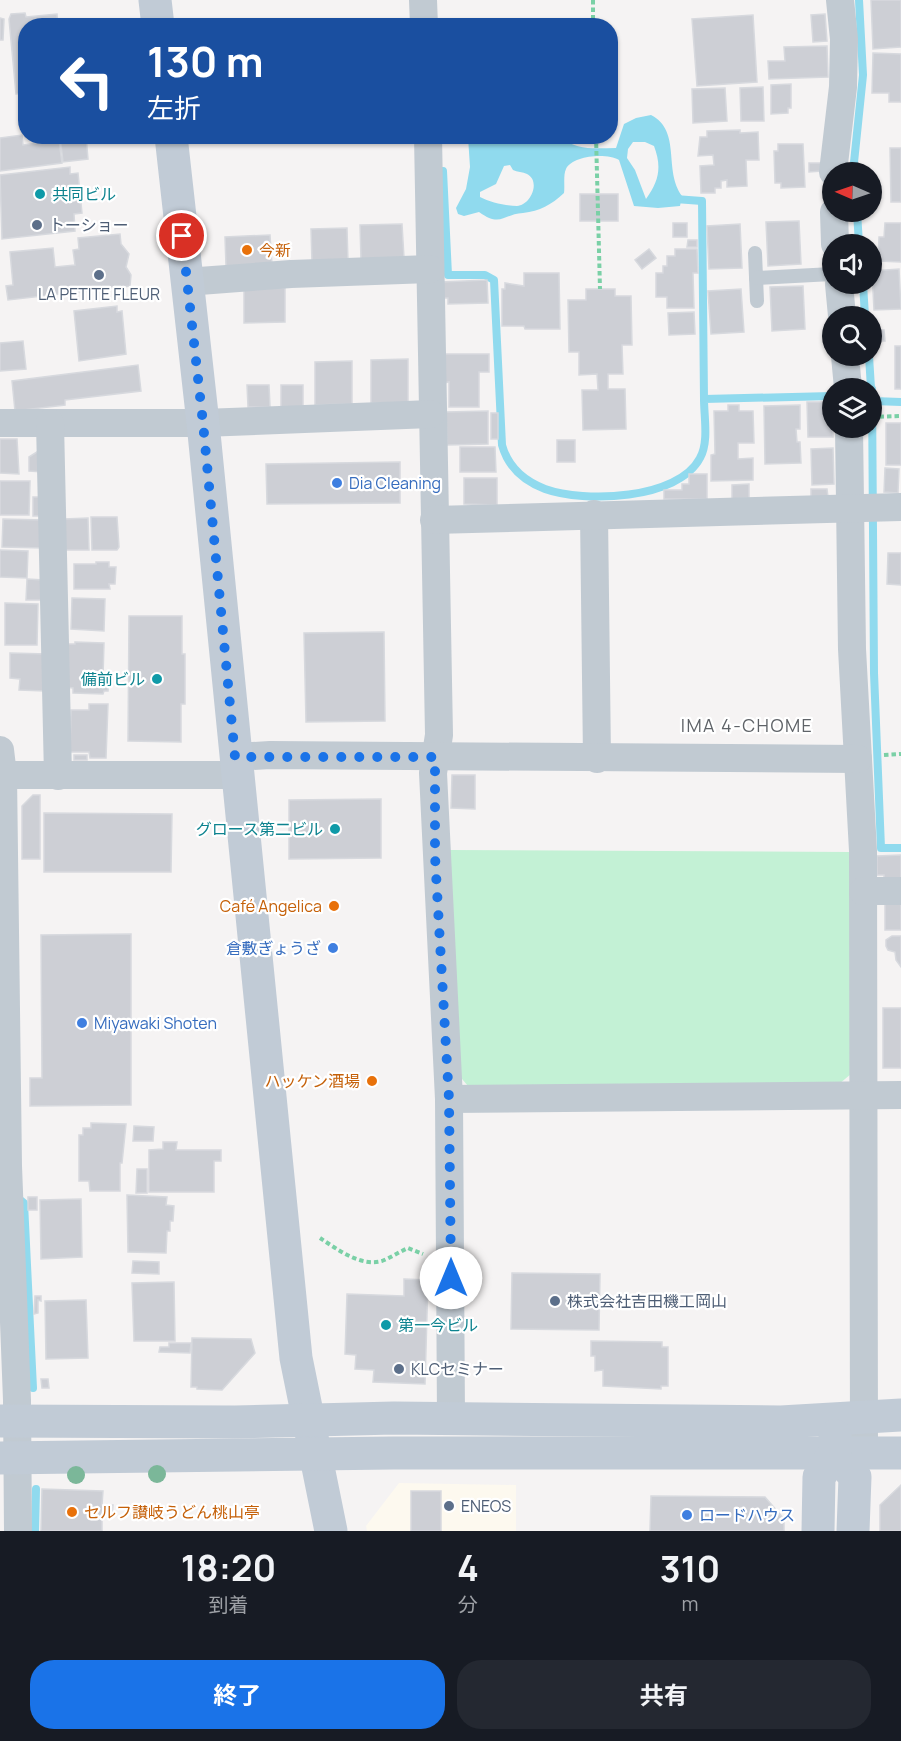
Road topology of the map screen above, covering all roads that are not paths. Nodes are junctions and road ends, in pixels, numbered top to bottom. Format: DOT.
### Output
graph roads {
  1 [pos="154,0"];
  2 [pos="423,0"];
  3 [pos="840,0"];
  4 [pos="157,18"];
  5 [pos="424,18"];
  6 [pos="172,144"];
  7 [pos="428,144"];
  8 [pos="834,162"];
  9 [pos="754,253"];
  10 [pos="430,269"];
  11 [pos="822,275"];
  12 [pos="756,278"];
  13 [pos="186,282"];
  14 [pos="757,301"];
  15 [pos="431,414"];
  16 [pos="0,423"];
  17 [pos="50,423"];
  18 [pos="203,423"];
  19 [pos="852,438"];
  20 [pos="874,508"];
  21 [pos="594,514"];
  22 [pos="434,520"];
  23 [pos="435,757"];
  24 [pos="871,757"];
  25 [pos="597,759"];
  26 [pos="236,766"];
  27 [pos="1,767"];
  28 [pos="58,776"];
  29 [pos="863,891"];
  30 [pos="901,891"];
  31 [pos="864,1095"];
  32 [pos="901,1095"];
  33 [pos="449,1099"];
  34 [pos="6,1177"];
  35 [pos="901,1415"];
  36 [pos="850,1417"];
  37 [pos="451,1418"];
  38 [pos="308,1420"];
  39 [pos="9,1421"];
  40 [pos="849,1452"];
  41 [pos="901,1453"];
  42 [pos="316,1455"];
  43 [pos="9,1458"];
  44 [pos="18,1531"];
  45 [pos="331,1531"];
  46 [pos="818,1531"];
  47 [pos="853,1531"];
  1 -- 4 [label="street"];
  2 -- 5 [label="street"];
  3 -- 8 [label="street"];
  6 -- 13 [label="street"];
  7 -- 10 [label="street"];
  9 -- 12 [label="lane"];
  10 -- 13 [label="street"];
  10 -- 15 [label="street"];
  11 -- 12 [label="lane"];
  12 -- 14 [label="lane"];
  13 -- 18 [label="street"];
  15 -- 18 [label="street"];
  15 -- 22 [label="street"];
  16 -- 17 [label="street"];
  17 -- 18 [label="street"];
  17 -- 28 [label="street"];
  18 -- 26 [label="street"];
  19 -- 20 [label="street"];
  20 -- 21 [label="street"];
  20 -- 24 [label="street"];
  21 -- 22 [label="street"];
  21 -- 25 [label="street"];
  22 -- 23 [label="street"];
  23 -- 25 [label="street"];
  23 -- 26 [label="street"];
  23 -- 33 [label="street"];
  24 -- 25 [label="street"];
  24 -- 29 [label="street"];
  26 -- 28 [label="street"];
  26 -- 38 [label="street"];
  27 -- 28 [label="street"];
  27 -- 34 [label="street"];
  29 -- 30 [label="street"];
  29 -- 31 [label="street"];
  31 -- 32 [label="street"];
  31 -- 33 [label="street"];
  31 -- 36 [label="street"];
  33 -- 37 [label="street"];
  34 -- 39 [label="street"];
  35 -- 36 [label="street"];
  36 -- 37 [label="street"];
  36 -- 40 [label="street"];
  37 -- 38 [label="street"];
  38 -- 39 [label="street"];
  38 -- 42 [label="street"];
  39 -- 43 [label="street"];
  40 -- 41 [label="street"];
  40 -- 42 [label="street"];
  40 -- 46 [label="street"];
  40 -- 47 [label="street"];
  42 -- 43 [label="street"];
  42 -- 45 [label="street"];
  43 -- 44 [label="street"];
}
